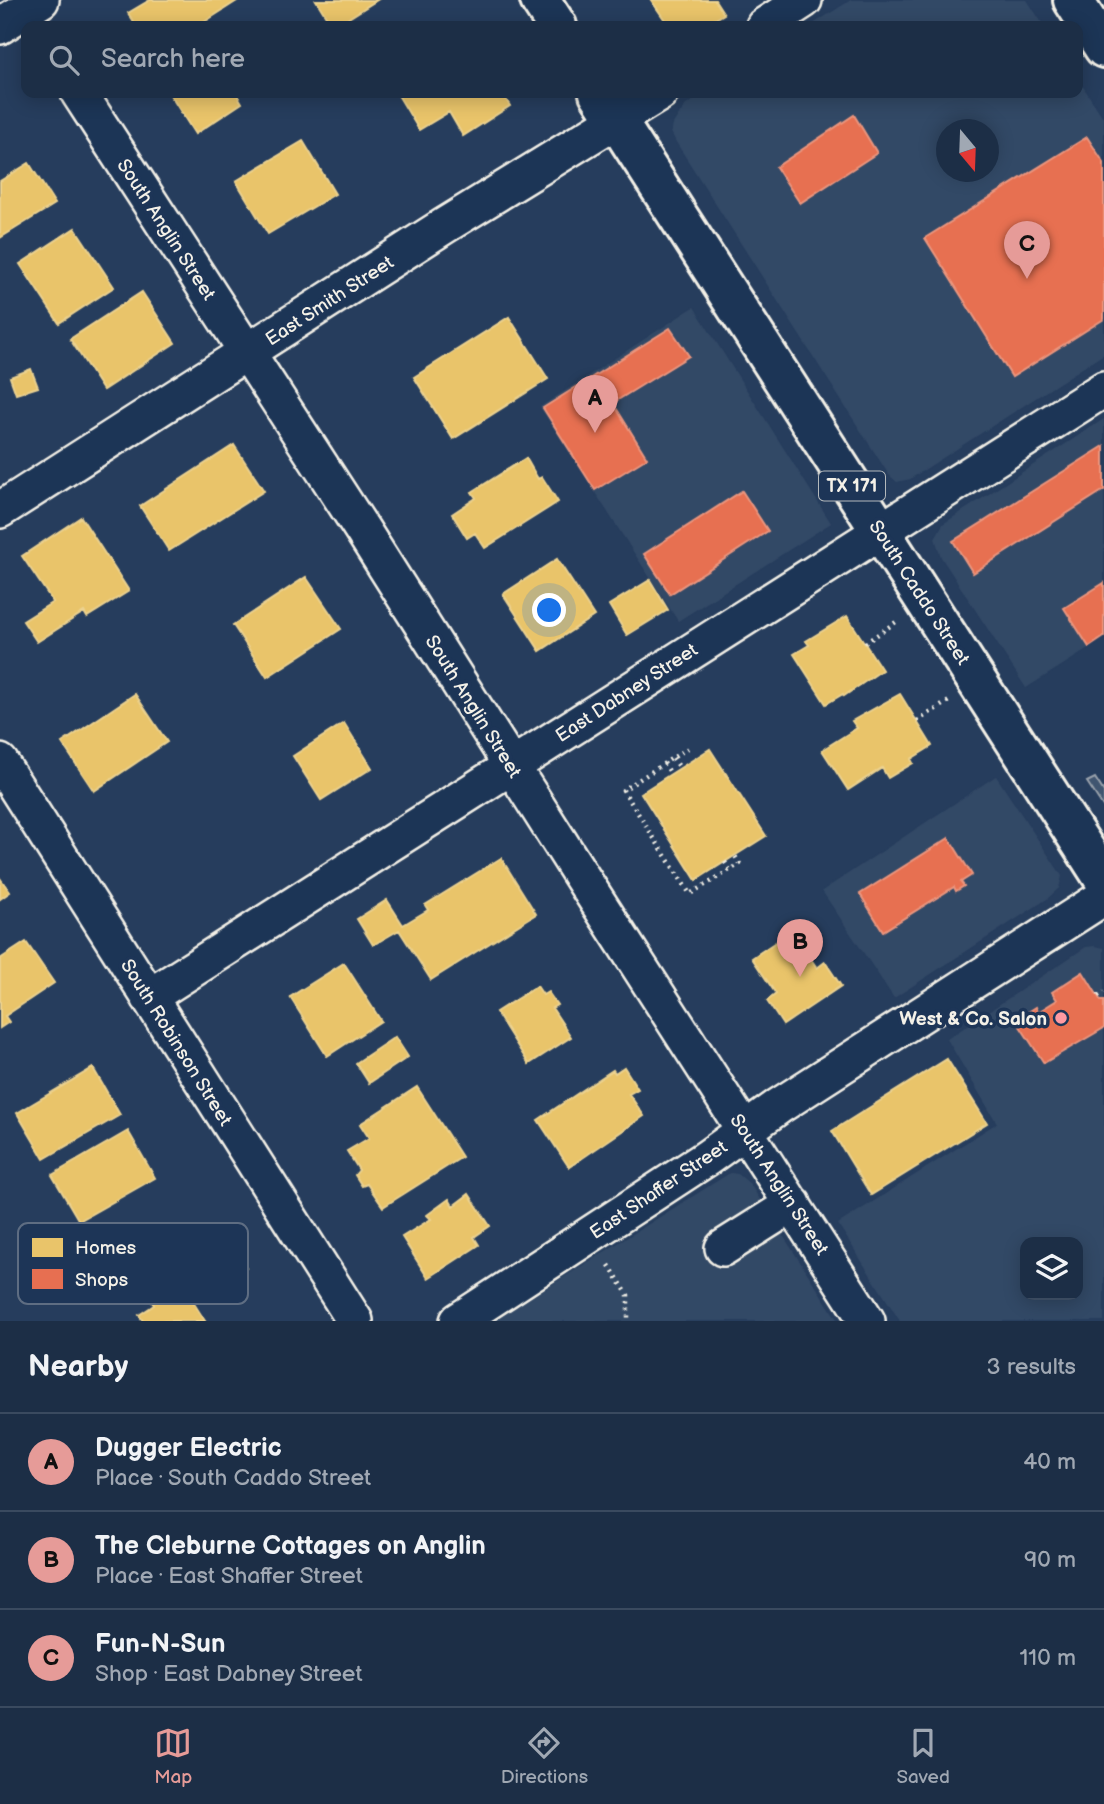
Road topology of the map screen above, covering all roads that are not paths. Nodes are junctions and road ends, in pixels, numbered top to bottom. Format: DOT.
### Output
graph roads {
  1 [pos="540,0"];
  2 [pos="804,0"];
  3 [pos="1073,0"];
  4 [pos="554,21"];
  5 [pos="772,21"];
  6 [pos="1104,48"];
  7 [pos="82,98"];
  8 [pos="640,98"];
  9 [pos="608,106"];
  10 [pos="247,353"];
  11 [pos="1104,389"];
  12 [pos="0,510"];
  13 [pos="880,531"];
  14 [pos="0,762"];
  15 [pos="511,766"];
  16 [pos="1104,879"];
  17 [pos="1104,897"];
  18 [pos="149,997"];
  19 [pos="746,1130"];
  20 [pos="793,1204"];
  21 [pos="723,1248"];
  22 [pos="355,1321"];
  23 [pos="458,1321"];
  24 [pos="867,1321"];
  1 -- 4 [label="main road"];
  2 -- 5 [label="street"];
  3 -- 6 [label="main road"];
  7 -- 10 [label="street, South Anglin Street"];
  8 -- 9 [label="street, East Smith Street"];
  9 -- 10 [label="street, East Smith Street"];
  9 -- 13 [label="main road, South Caddo Street / TX 171"];
  10 -- 12 [label="street, East Smith Street"];
  10 -- 15 [label="street, South Anglin Street"];
  11 -- 13 [label="street, East Dabney Street"];
  13 -- 15 [label="street, East Dabney Street"];
  13 -- 16 [label="main road, South Caddo Street / TX 171"];
  14 -- 18 [label="street, South Robinson Street"];
  15 -- 18 [label="street, East Dabney Street"];
  15 -- 19 [label="street, South Anglin Street"];
  17 -- 19 [label="street, East Shaffer Street"];
  18 -- 22 [label="street, South Robinson Street"];
  19 -- 20 [label="street, South Anglin Street"];
  19 -- 23 [label="street, East Shaffer Street"];
  20 -- 21 [label="street"];
  20 -- 24 [label="street, South Anglin Street"];
}
